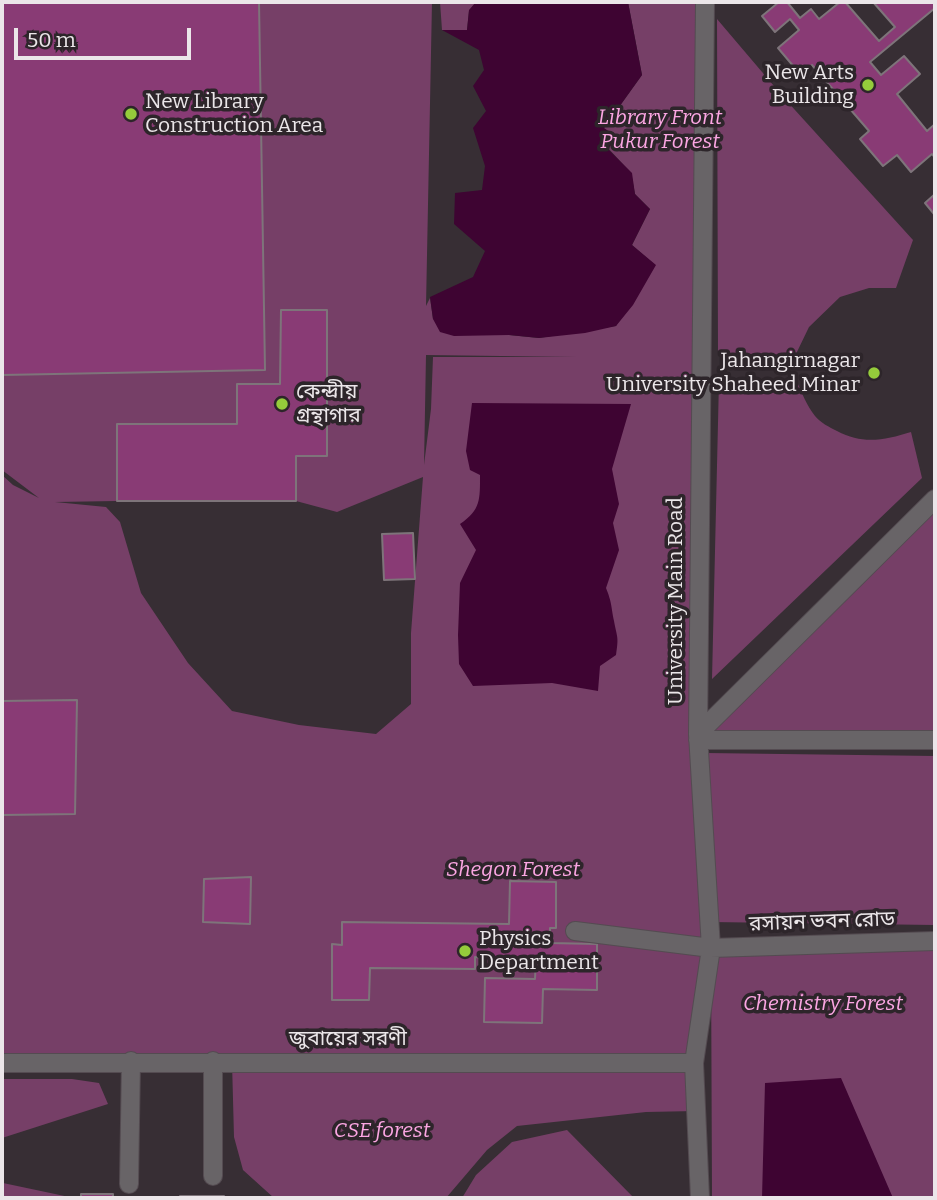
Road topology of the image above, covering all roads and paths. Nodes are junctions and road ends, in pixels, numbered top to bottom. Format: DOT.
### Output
graph roads {
  1 [pos="705,2"];
  2 [pos="935,499"];
  3 [pos="698,737"];
  4 [pos="935,740"];
  5 [pos="575,931"];
  6 [pos="935,941"];
  7 [pos="711,948"];
  8 [pos="131,1061"];
  9 [pos="213,1061"];
  10 [pos="2,1063"];
  11 [pos="694,1063"];
  12 [pos="213,1176"];
  13 [pos="129,1184"];
  14 [pos="700,1198"];
  1 -- 3 [label="street, University Main Road"];
  2 -- 3 [label="street"];
  3 -- 4 [label="street"];
  3 -- 7 [label="street, University Main Road"];
  5 -- 7 [label="street, রসায়ন ভবন রোড"];
  6 -- 7 [label="street, রসায়ন ভবন রোড"];
  7 -- 11 [label="street, University Main Road"];
  8 -- 9 [label="street, জুবায়ের সরণী"];
  8 -- 10 [label="street, জুবায়ের সরণী"];
  8 -- 13 [label="street"];
  9 -- 11 [label="street, জুবায়ের সরণী"];
  9 -- 12 [label="street"];
  11 -- 14 [label="street, University Main Road"];
}
